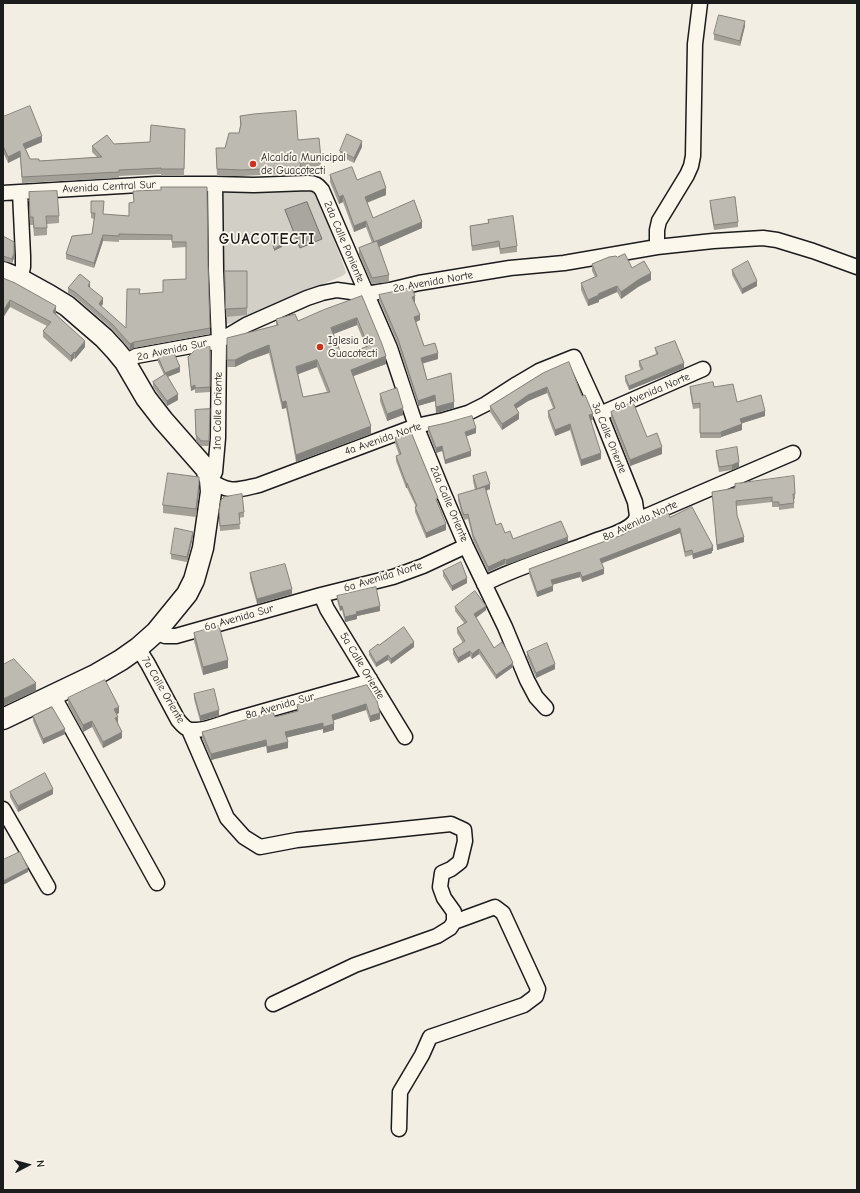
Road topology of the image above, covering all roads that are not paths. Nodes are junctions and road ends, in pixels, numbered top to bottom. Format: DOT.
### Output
graph roads {
  1 [pos="700,3"];
  2 [pos="215,184"];
  3 [pos="322,190"];
  4 [pos="20,192"];
  5 [pos="3,193"];
  6 [pos="657,247"];
  7 [pos="857,267"];
  8 [pos="11,276"];
  9 [pos="366,294"];
  10 [pos="219,341"];
  11 [pos="574,357"];
  12 [pos="125,362"];
  13 [pos="704,369"];
  14 [pos="600,414"];
  15 [pos="416,426"];
  16 [pos="793,453"];
  17 [pos="210,480"];
  18 [pos="635,521"];
  19 [pos="466,546"];
  20 [pos="484,584"];
  21 [pos="321,595"];
  22 [pos="156,632"];
  23 [pos="138,648"];
  24 [pos="370,679"];
  25 [pos="53,695"];
  26 [pos="546,708"];
  27 [pos="3,719"];
  28 [pos="189,730"];
  29 [pos="405,737"];
  30 [pos="3,809"];
  31 [pos="157,883"];
  32 [pos="48,887"];
  33 [pos="454,922"];
  34 [pos="273,1004"];
  35 [pos="399,1129"];
  1 -- 6 [label="street"];
  2 -- 3 [label="street, Avenida Central Sur"];
  2 -- 4 [label="street, Avenida Central Sur"];
  2 -- 10 [label="street, 1ra Calle Oriente"];
  3 -- 9 [label="street, 2da Calle Poniente"];
  4 -- 5 [label="street, Avenida Central Sur"];
  4 -- 8 [label="street"];
  6 -- 7 [label="street, 2a Avenida Norte"];
  6 -- 9 [label="street, 2a Avenida Norte"];
  8 -- 12 [label="street"];
  9 -- 10 [label="street, 2a Avenida Norte"];
  9 -- 15 [label="street, 2da Calle Oriente"];
  10 -- 12 [label="street, 2a Avenida Sur"];
  10 -- 17 [label="street, 1ra Calle Oriente"];
  11 -- 14 [label="street, 3a Calle Oriente"];
  11 -- 15 [label="street, 4a Avenida Norte"];
  12 -- 17 [label="street"];
  13 -- 14 [label="street, 6a Avenida Norte"];
  14 -- 18 [label="street, 3a Calle Oriente"];
  15 -- 17 [label="street, 4a Avenida Norte"];
  15 -- 19 [label="street, 2da Calle Oriente"];
  16 -- 18 [label="street, 8a Avenida Norte"];
  17 -- 22 [label="street"];
  18 -- 20 [label="street, 8a Avenida Norte"];
  19 -- 20 [label="street, 2da Calle Oriente"];
  19 -- 21 [label="street, 6a Avenida Norte"];
  20 -- 26 [label="street, 2da Calle Oriente"];
  21 -- 22 [label="street, 6a Avenida Sur"];
  21 -- 24 [label="street, 5a Calle Oriente"];
  22 -- 23 [label="street"];
  23 -- 25 [label="street"];
  23 -- 28 [label="street, 7a Calle Oriente"];
  24 -- 28 [label="street, 8a Avenida Sur"];
  24 -- 29 [label="street, 5a Calle Oriente"];
  25 -- 27 [label="street"];
  25 -- 31 [label="street"];
  28 -- 33 [label="street"];
  30 -- 32 [label="street"];
  33 -- 34 [label="street"];
  33 -- 35 [label="street"];
}
